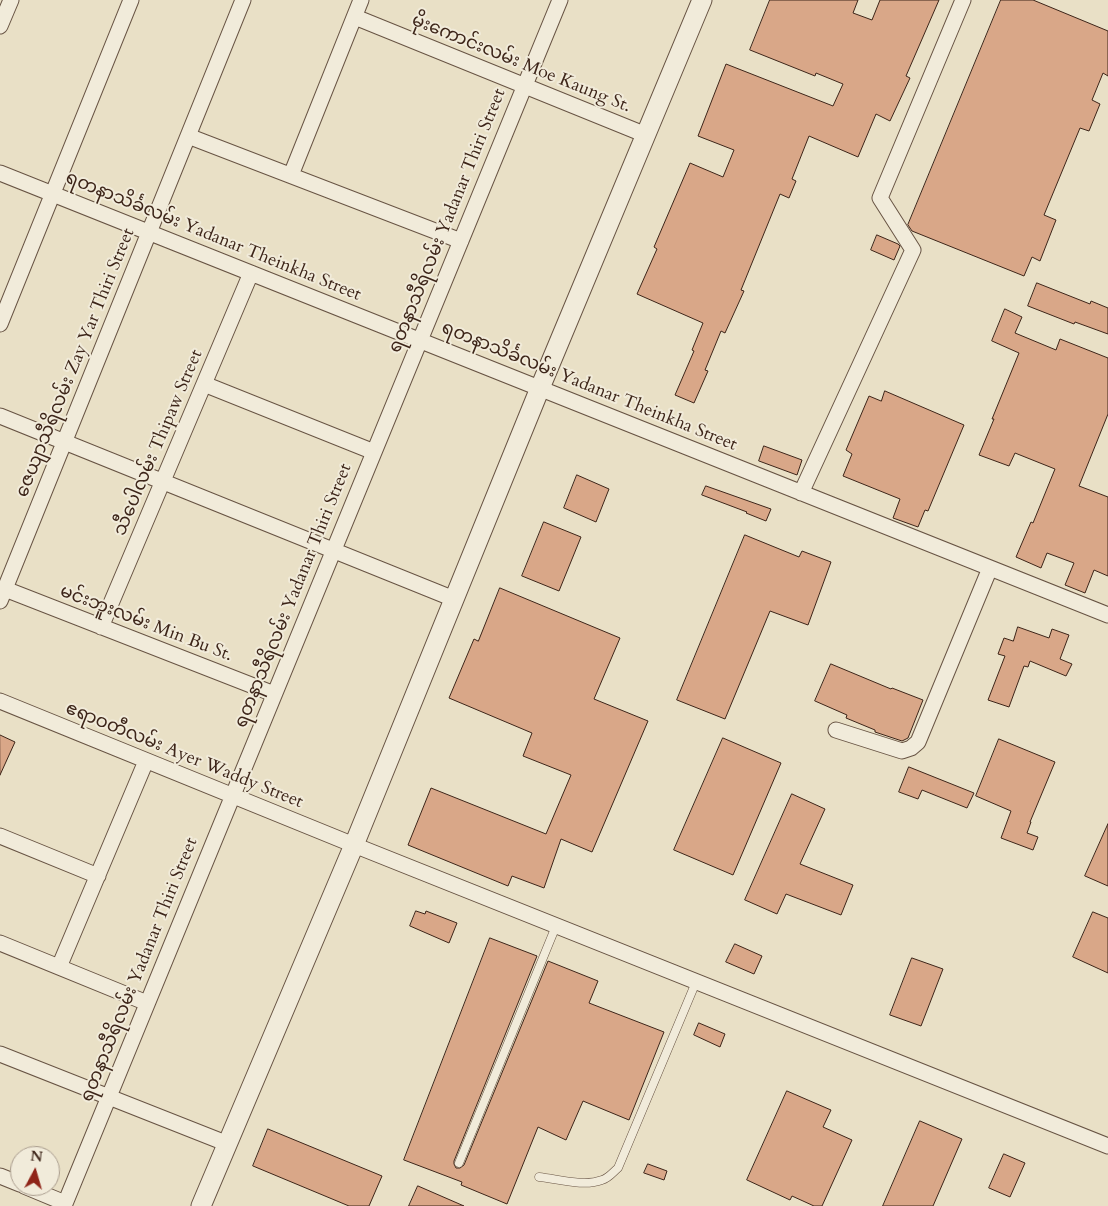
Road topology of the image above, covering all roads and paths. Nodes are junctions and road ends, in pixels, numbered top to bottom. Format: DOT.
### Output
graph roads {
  1 [pos="11,0"];
  2 [pos="132,0"];
  3 [pos="243,0"];
  4 [pos="361,0"];
  5 [pos="560,0"];
  6 [pos="702,0"];
  7 [pos="963,0"];
  8 [pos="354,17"];
  9 [pos="0,26"];
  10 [pos="524,86"];
  11 [pos="646,135"];
  12 [pos="188,136"];
  13 [pos="0,172"];
  14 [pos="291,175"];
  15 [pos="53,194"];
  16 [pos="149,232"];
  17 [pos="461,240"];
  18 [pos="251,273"];
  19 [pos="0,324"];
  20 [pos="420,340"];
  21 [pos="204,384"];
  22 [pos="540,388"];
  23 [pos="0,416"];
  24 [pos="65,442"];
  25 [pos="374,452"];
  26 [pos="163,481"];
  27 [pos="801,493"];
  28 [pos="333,550"];
  29 [pos="990,568"];
  30 [pos="2,595"];
  31 [pos="454,598"];
  32 [pos="1108,615"];
  33 [pos="101,627"];
  34 [pos="274,694"];
  35 [pos="0,701"];
  36 [pos="836,730"];
  37 [pos="146,761"];
  38 [pos="232,796"];
  39 [pos="0,836"];
  40 [pos="354,845"];
  41 [pos="98,876"];
  42 [pos="556,926"];
  43 [pos="0,943"];
  44 [pos="59,967"];
  45 [pos="696,982"];
  46 [pos="147,1003"];
  47 [pos="0,1054"];
  48 [pos="109,1097"];
  49 [pos="228,1144"];
  50 [pos="1108,1146"];
  51 [pos="459,1163"];
  52 [pos="539,1177"];
  53 [pos="46,1196"];
  54 [pos="64,1204"];
  55 [pos="201,1206"];
  1 -- 9 [label="street"];
  2 -- 15 [label="street"];
  3 -- 12 [label="street, ဇေယျာသီရိလမ်း Zay Yar Thiri Street"];
  4 -- 8 [label="street"];
  5 -- 10 [label="street, ရတနာသီရိလမ်း Yadanar Thiri Street"];
  6 -- 11 [label="street"];
  7 -- 27 [label="street"];
  8 -- 10 [label="street, မိုးကောင်းလမ်း Moe Kaung St."];
  8 -- 14 [label="street"];
  10 -- 11 [label="street, မိုးကောင်းလမ်း Moe Kaung St."];
  10 -- 17 [label="street, ရတနာသီရိလမ်း Yadanar Thiri Street"];
  11 -- 22 [label="street"];
  12 -- 14 [label="street"];
  12 -- 16 [label="street, ဇေယျာသီရိလမ်း Zay Yar Thiri Street"];
  13 -- 15 [label="street, ရတနာသိင်္ခလမ်း Yadanar Theinkha Street"];
  14 -- 17 [label="street"];
  15 -- 16 [label="street, ရတနာသိင်္ခလမ်း Yadanar Theinkha Street"];
  15 -- 19 [label="street"];
  16 -- 18 [label="street, ရတနာသိင်္ခလမ်း Yadanar Theinkha Street"];
  16 -- 24 [label="street, ဇေယျာသီရိလမ်း Zay Yar Thiri Street"];
  17 -- 20 [label="street, ရတနာသီရိလမ်း Yadanar Thiri Street"];
  18 -- 20 [label="street, ရတနာသိင်္ခလမ်း Yadanar Theinkha Street"];
  18 -- 21 [label="street, သီပေါလမ်း Thipaw Street"];
  20 -- 22 [label="street, ရတနာသိင်္ခလမ်း Yadanar Theinkha Street"];
  20 -- 25 [label="street, ရတနာသီရိလမ်း Yadanar Thiri Street"];
  21 -- 25 [label="street"];
  21 -- 26 [label="street, သီပေါလမ်း Thipaw Street"];
  22 -- 27 [label="street, ရတနာသိင်္ခလမ်း Yadanar Theinkha Street"];
  22 -- 31 [label="street"];
  23 -- 24 [label="street"];
  24 -- 26 [label="street"];
  24 -- 30 [label="street, ဇေယျာသီရိလမ်း Zay Yar Thiri Street"];
  25 -- 28 [label="street, ရတနာသီရိလမ်း Yadanar Thiri Street"];
  26 -- 28 [label="street"];
  26 -- 33 [label="street, သီပေါလမ်း Thipaw Street"];
  27 -- 29 [label="street, ရတနာသိင်္ခလမ်း Yadanar Theinkha Street"];
  28 -- 31 [label="street"];
  28 -- 34 [label="street, ရတနာသီရိလမ်း Yadanar Thiri Street"];
  29 -- 32 [label="street, ရတနာသိင်္ခလမ်း Yadanar Theinkha Street"];
  29 -- 36 [label="street"];
  30 -- 33 [label="street, မင်းဘူးလမ်း Min Bu St."];
  31 -- 40 [label="street"];
  33 -- 34 [label="street, မင်းဘူးလမ်း Min Bu St."];
  34 -- 38 [label="street, ရတနာသီရိလမ်း Yadanar Thiri Street"];
  35 -- 37 [label="street, ဧရာဝတီလမ်း Ayer Waddy Street"];
  37 -- 38 [label="street, ဧရာဝတီလမ်း Ayer Waddy Street"];
  37 -- 41 [label="street"];
  38 -- 40 [label="street, ဧရာဝတီလမ်း Ayer Waddy Street"];
  38 -- 46 [label="street, ရတနာသီရိလမ်း Yadanar Thiri Street"];
  39 -- 41 [label="street"];
  40 -- 42 [label="street, ဧရာဝတီလမ်း Ayer Waddy Street"];
  40 -- 49 [label="street"];
  41 -- 44 [label="street"];
  42 -- 45 [label="street, ဧရာဝတီလမ်း Ayer Waddy Street"];
  42 -- 51 [label="lane"];
  43 -- 44 [label="street"];
  44 -- 46 [label="street"];
  45 -- 50 [label="street, ဧရာဝတီလမ်း Ayer Waddy Street"];
  45 -- 52 [label="lane"];
  46 -- 48 [label="street, ရတနာသီရိလမ်း Yadanar Thiri Street"];
  47 -- 48 [label="street"];
  48 -- 49 [label="street"];
  48 -- 54 [label="street, ရတနာသီရိလမ်း Yadanar Thiri Street"];
  49 -- 55 [label="street"];
  53 -- 54 [label="street"];
}
